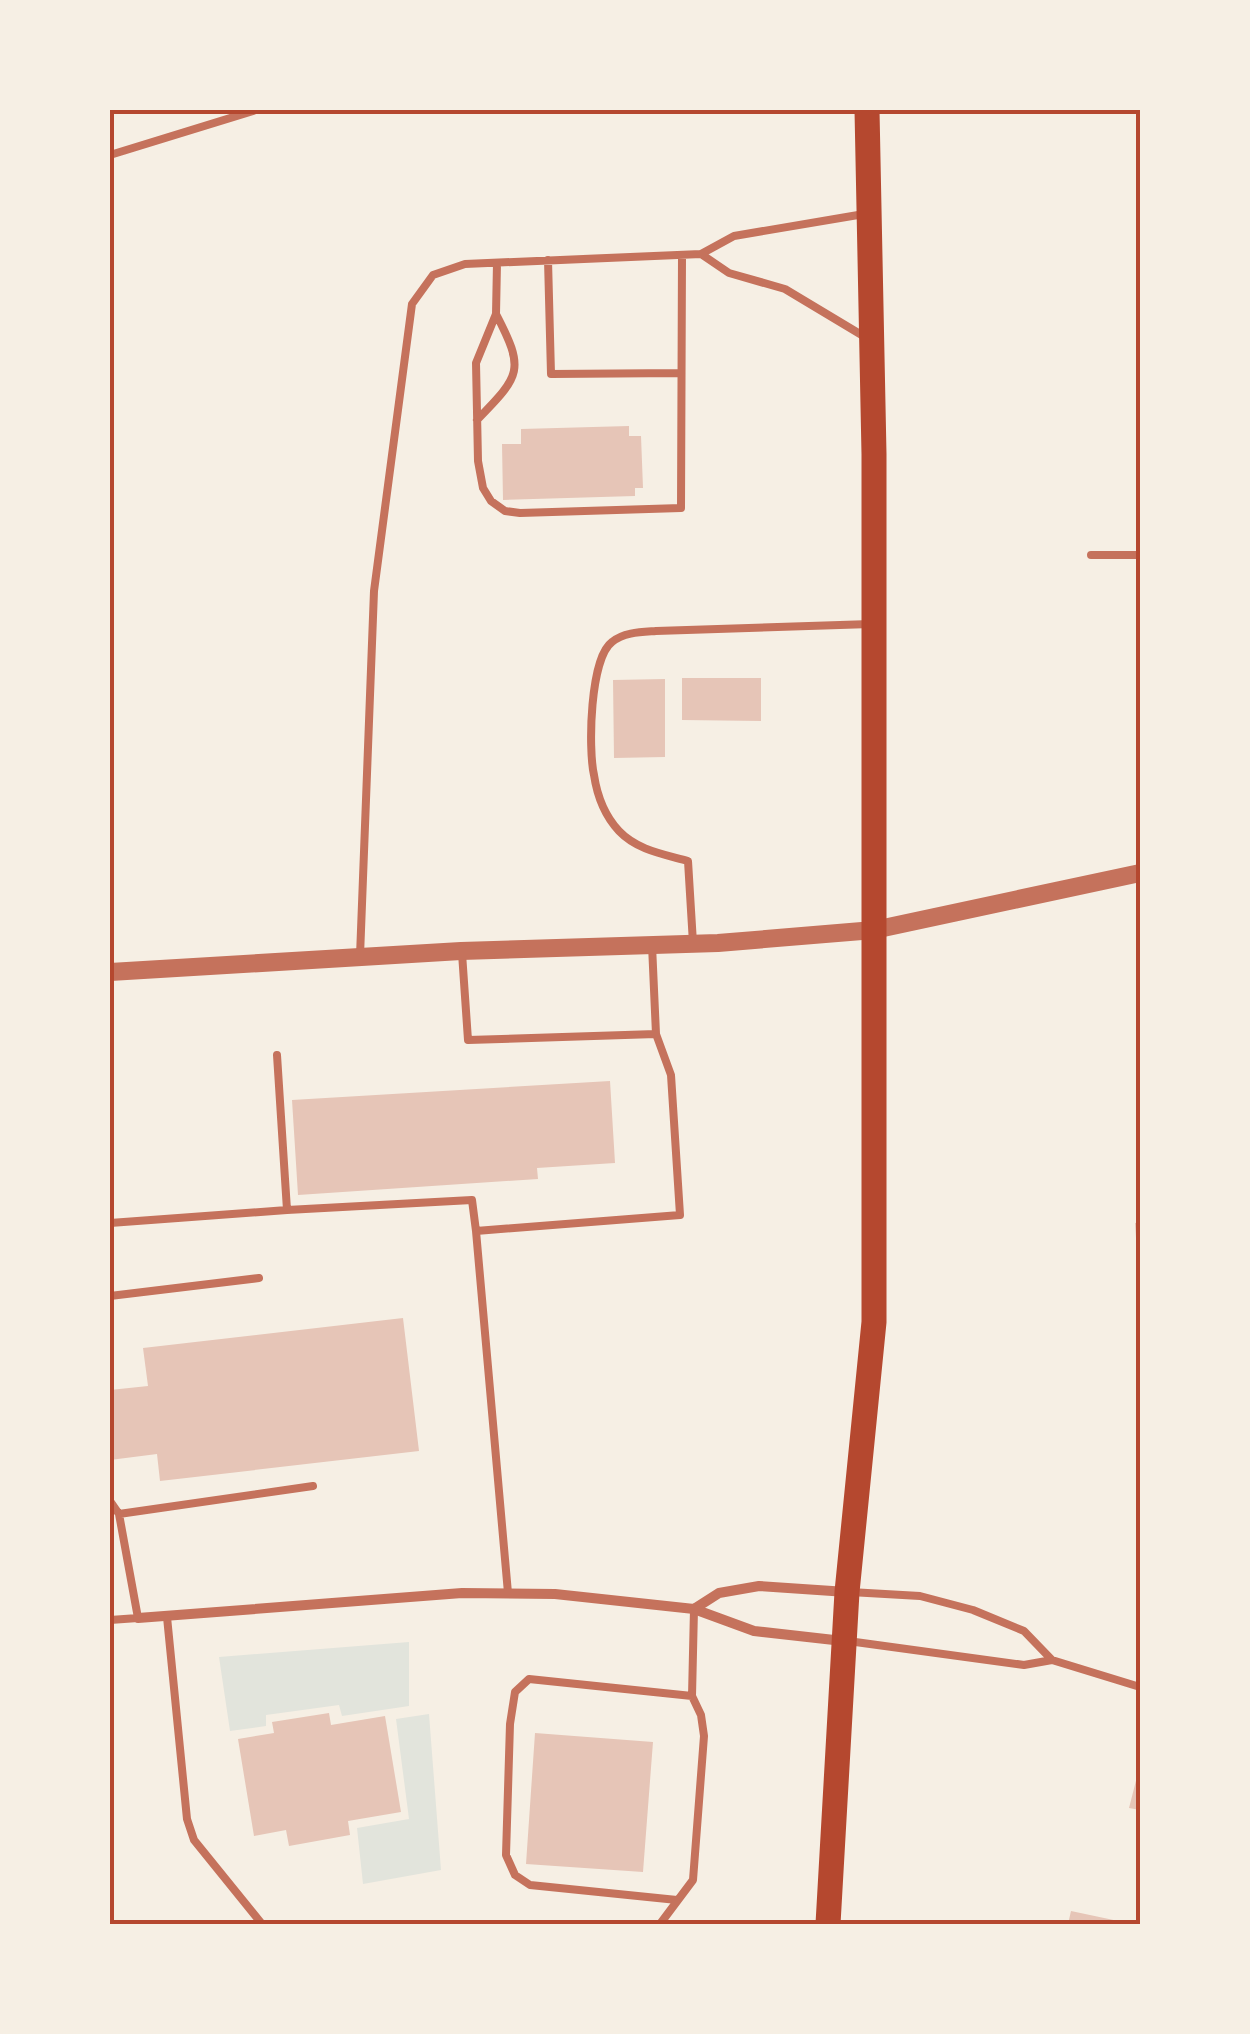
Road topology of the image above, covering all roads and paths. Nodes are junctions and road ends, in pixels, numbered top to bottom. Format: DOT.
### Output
graph roads {
  1 [pos="256,110"];
  2 [pos="867,110"];
  3 [pos="110,155"];
  4 [pos="868,213"];
  5 [pos="701,254"];
  6 [pos="682,256"];
  7 [pos="548,260"];
  8 [pos="497,262"];
  9 [pos="496,314"];
  10 [pos="872,342"];
  11 [pos="681,373"];
  12 [pos="477,420"];
  13 [pos="1092,555"];
  14 [pos="1140,555"];
  15 [pos="874,624"];
  16 [pos="1140,873"];
  17 [pos="874,930"];
  18 [pos="693,944"];
  19 [pos="652,945"];
  20 [pos="462,951"];
  21 [pos="360,956"];
  22 [pos="110,972"];
  23 [pos="656,1034"];
  24 [pos="278,1055"];
  25 [pos="287,1210"];
  26 [pos="110,1223"];
  27 [pos="476,1230"];
  28 [pos="259,1278"];
  29 [pos="110,1296"];
  30 [pos="313,1486"];
  31 [pos="110,1500"];
  32 [pos="119,1514"];
  33 [pos="848,1592"];
  34 [pos="508,1593"];
  35 [pos="694,1610"];
  36 [pos="167,1617"];
  37 [pos="138,1618"];
  38 [pos="110,1620"];
  39 [pos="844,1641"];
  40 [pos="1052,1660"];
  41 [pos="1140,1687"];
  42 [pos="692,1696"];
  43 [pos="677,1900"];
  44 [pos="262,1924"];
  45 [pos="660,1924"];
  46 [pos="828,1924"];
  1 -- 3 [label="lane"];
  2 -- 4 [label="main road"];
  4 -- 5 [label="lane"];
  4 -- 10 [label="main road"];
  5 -- 6 [label="lane"];
  5 -- 10 [label="lane"];
  6 -- 7 [label="lane"];
  6 -- 11 [label="lane"];
  7 -- 8 [label="lane"];
  7 -- 11 [label="lane"];
  8 -- 9 [label="lane"];
  8 -- 21 [label="lane"];
  9 -- 12 [label="lane"];
  9 -- 12 [label="lane"];
  10 -- 15 [label="main road"];
  11 -- 12 [label="lane"];
  13 -- 14 [label="lane"];
  15 -- 17 [label="main road"];
  15 -- 18 [label="lane"];
  16 -- 17 [label="street"];
  17 -- 18 [label="street"];
  17 -- 33 [label="main road"];
  18 -- 19 [label="street"];
  19 -- 20 [label="street"];
  19 -- 23 [label="lane"];
  20 -- 21 [label="street"];
  20 -- 23 [label="lane"];
  21 -- 22 [label="street"];
  23 -- 27 [label="lane"];
  24 -- 25 [label="lane"];
  25 -- 26 [label="lane"];
  25 -- 27 [label="lane"];
  27 -- 34 [label="lane"];
  28 -- 29 [label="lane"];
  30 -- 32 [label="lane"];
  31 -- 32 [label="lane"];
  32 -- 37 [label="lane"];
  33 -- 35 [label="street"];
  33 -- 39 [label="main road"];
  33 -- 40 [label="lane"];
  34 -- 35 [label="street"];
  34 -- 36 [label="street"];
  35 -- 39 [label="street"];
  35 -- 42 [label="lane"];
  36 -- 37 [label="street"];
  36 -- 44 [label="lane"];
  37 -- 38 [label="lane"];
  39 -- 40 [label="lane"];
  39 -- 46 [label="main road"];
  40 -- 41 [label="lane"];
  42 -- 43 [label="lane"];
  42 -- 43 [label="lane"];
  43 -- 45 [label="lane"];
}
